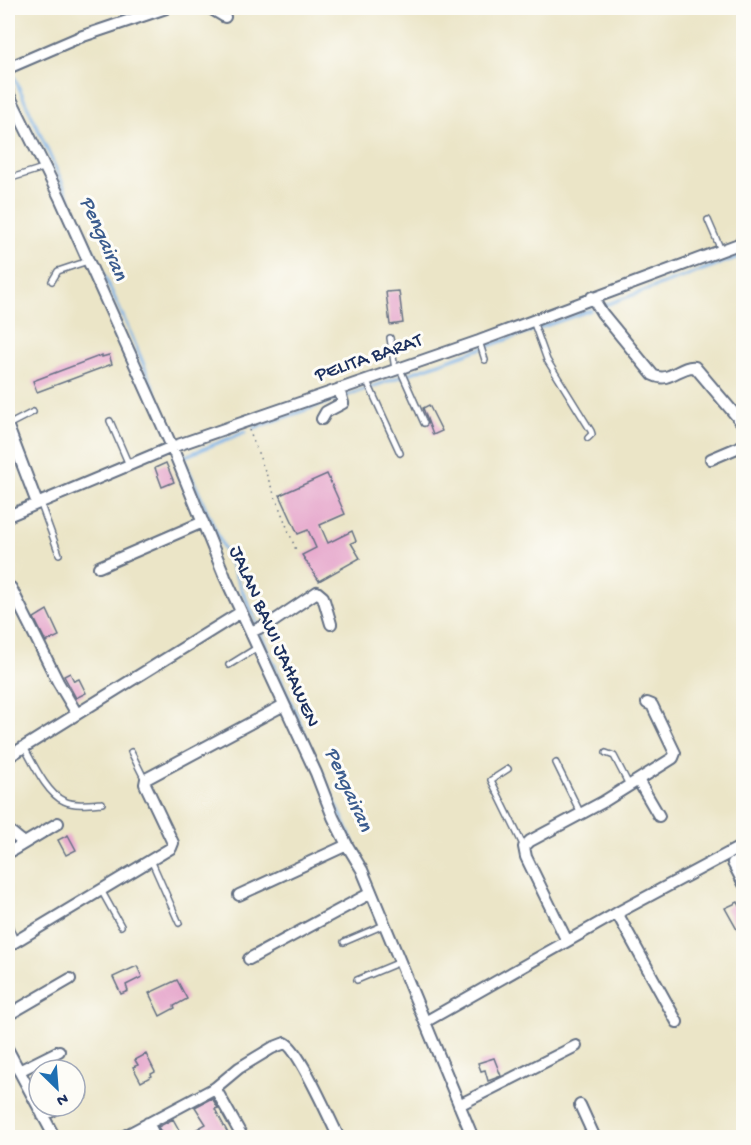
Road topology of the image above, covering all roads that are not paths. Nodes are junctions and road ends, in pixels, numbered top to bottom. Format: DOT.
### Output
graph roads {
  1 [pos="166,8"];
  2 [pos="210,8"];
  3 [pos="225,17"];
  4 [pos="8,68"];
  5 [pos="8,93"];
  6 [pos="43,168"];
  7 [pos="8,179"];
  8 [pos="708,220"];
  9 [pos="744,242"];
  10 [pos="721,250"];
  11 [pos="88,261"];
  12 [pos="52,281"];
  13 [pos="592,297"];
  14 [pos="532,319"];
  15 [pos="390,338"];
  16 [pos="479,340"];
  17 [pos="485,360"];
  18 [pos="397,368"];
  19 [pos="366,379"];
  20 [pos="339,389"];
  21 [pos="33,412"];
  22 [pos="322,419"];
  23 [pos="110,422"];
  24 [pos="424,423"];
  25 [pos="744,425"];
  26 [pos="8,426"];
  27 [pos="588,438"];
  28 [pos="744,445"];
  29 [pos="172,447"];
  30 [pos="400,453"];
  31 [pos="711,459"];
  32 [pos="129,465"];
  33 [pos="38,503"];
  34 [pos="8,516"];
  35 [pos="203,522"];
  36 [pos="59,554"];
  37 [pos="99,567"];
  38 [pos="10,588"];
  39 [pos="241,612"];
  40 [pos="331,624"];
  41 [pos="250,632"];
  42 [pos="258,647"];
  43 [pos="228,665"];
  44 [pos="647,703"];
  45 [pos="284,705"];
  46 [pos="77,714"];
  47 [pos="24,747"];
  48 [pos="131,752"];
  49 [pos="606,753"];
  50 [pos="8,756"];
  51 [pos="556,763"];
  52 [pos="508,769"];
  53 [pos="145,780"];
  54 [pos="634,783"];
  55 [pos="102,803"];
  56 [pos="581,814"];
  57 [pos="659,816"];
  58 [pos="58,823"];
  59 [pos="8,830"];
  60 [pos="24,843"];
  61 [pos="347,845"];
  62 [pos="744,845"];
  63 [pos="524,847"];
  64 [pos="8,853"];
  65 [pos="151,860"];
  66 [pos="733,863"];
  67 [pos="744,884"];
  68 [pos="101,890"];
  69 [pos="371,893"];
  70 [pos="239,895"];
  71 [pos="617,913"];
  72 [pos="8,923"];
  73 [pos="179,923"];
  74 [pos="384,925"];
  75 [pos="121,926"];
  76 [pos="567,941"];
  77 [pos="344,942"];
  78 [pos="11,943"];
  79 [pos="249,959"];
  80 [pos="400,963"];
  81 [pos="70,979"];
  82 [pos="357,980"];
  83 [pos="8,1015"];
  84 [pos="425,1022"];
  85 [pos="677,1022"];
  86 [pos="576,1046"];
  87 [pos="8,1050"];
  88 [pos="59,1051"];
  89 [pos="19,1071"];
  90 [pos="27,1085"];
  91 [pos="215,1088"];
  92 [pos="459,1105"];
  93 [pos="580,1105"];
  94 [pos="45,1118"];
  95 [pos="148,1123"];
  96 [pos="55,1137"];
  97 [pos="122,1137"];
  98 [pos="156,1137"];
  99 [pos="243,1137"];
  100 [pos="339,1137"];
  101 [pos="473,1137"];
  102 [pos="595,1137"];
  1 -- 4 [label="street"];
  2 -- 3 [label="street"];
  5 -- 6 [label="street, JALAN BAWI JAHAWEN"];
  6 -- 7 [label="lane"];
  6 -- 11 [label="street, JALAN BAWI JAHAWEN"];
  8 -- 10 [label="lane"];
  9 -- 10 [label="street, PELITA BARAT"];
  10 -- 13 [label="street, PELITA BARAT"];
  11 -- 12 [label="lane"];
  11 -- 29 [label="street, JALAN BAWI JAHAWEN"];
  13 -- 14 [label="street, PELITA BARAT"];
  13 -- 25 [label="street"];
  14 -- 16 [label="street, PELITA BARAT"];
  14 -- 27 [label="lane"];
  15 -- 18 [label="lane"];
  16 -- 17 [label="lane"];
  16 -- 18 [label="street, PELITA BARAT"];
  18 -- 19 [label="street, PELITA BARAT"];
  18 -- 24 [label="lane"];
  19 -- 20 [label="street, PELITA BARAT"];
  19 -- 30 [label="lane"];
  20 -- 22 [label="street"];
  20 -- 29 [label="street, PELITA BARAT"];
  21 -- 26 [label="lane"];
  23 -- 32 [label="lane"];
  26 -- 33 [label="street"];
  28 -- 31 [label="street"];
  29 -- 32 [label="street, PELITA BARAT"];
  29 -- 35 [label="street, JALAN BAWI JAHAWEN"];
  32 -- 33 [label="street, PELITA BARAT"];
  33 -- 34 [label="street, PELITA BARAT"];
  33 -- 36 [label="lane"];
  35 -- 37 [label="street"];
  35 -- 39 [label="street, JALAN BAWI JAHAWEN"];
  38 -- 46 [label="street"];
  39 -- 41 [label="street, JALAN BAWI JAHAWEN"];
  39 -- 46 [label="street"];
  40 -- 41 [label="street"];
  41 -- 42 [label="street, JALAN BAWI JAHAWEN"];
  42 -- 43 [label="lane"];
  42 -- 45 [label="street, JALAN BAWI JAHAWEN"];
  44 -- 54 [label="street"];
  45 -- 53 [label="street"];
  45 -- 61 [label="street, JALAN BAWI JAHAWEN"];
  46 -- 47 [label="street"];
  47 -- 50 [label="street"];
  47 -- 55 [label="lane"];
  48 -- 53 [label="lane"];
  49 -- 54 [label="lane"];
  51 -- 56 [label="lane"];
  52 -- 63 [label="lane"];
  53 -- 65 [label="street"];
  54 -- 56 [label="street"];
  54 -- 57 [label="street"];
  56 -- 63 [label="street"];
  58 -- 60 [label="street"];
  59 -- 60 [label="street"];
  60 -- 64 [label="street"];
  61 -- 69 [label="street, JALAN BAWI JAHAWEN"];
  61 -- 70 [label="street"];
  62 -- 71 [label="street"];
  63 -- 76 [label="street"];
  65 -- 68 [label="street"];
  65 -- 73 [label="lane"];
  66 -- 67 [label="street"];
  68 -- 75 [label="lane"];
  68 -- 78 [label="street"];
  69 -- 74 [label="street, JALAN BAWI JAHAWEN"];
  69 -- 79 [label="street"];
  71 -- 76 [label="street"];
  71 -- 85 [label="street"];
  72 -- 78 [label="lane"];
  74 -- 77 [label="lane"];
  74 -- 80 [label="street, JALAN BAWI JAHAWEN"];
  76 -- 84 [label="street"];
  80 -- 82 [label="lane"];
  80 -- 84 [label="street, JALAN BAWI JAHAWEN"];
  81 -- 83 [label="street"];
  84 -- 92 [label="street, JALAN BAWI JAHAWEN"];
  86 -- 92 [label="street"];
  87 -- 89 [label="street"];
  88 -- 89 [label="street"];
  89 -- 90 [label="street"];
  91 -- 95 [label="street"];
  91 -- 99 [label="street"];
  91 -- 100 [label="street"];
  92 -- 101 [label="street, JALAN BAWI JAHAWEN"];
  93 -- 102 [label="street"];
  94 -- 96 [label="street"];
  95 -- 97 [label="street"];
  95 -- 98 [label="street"];
}
